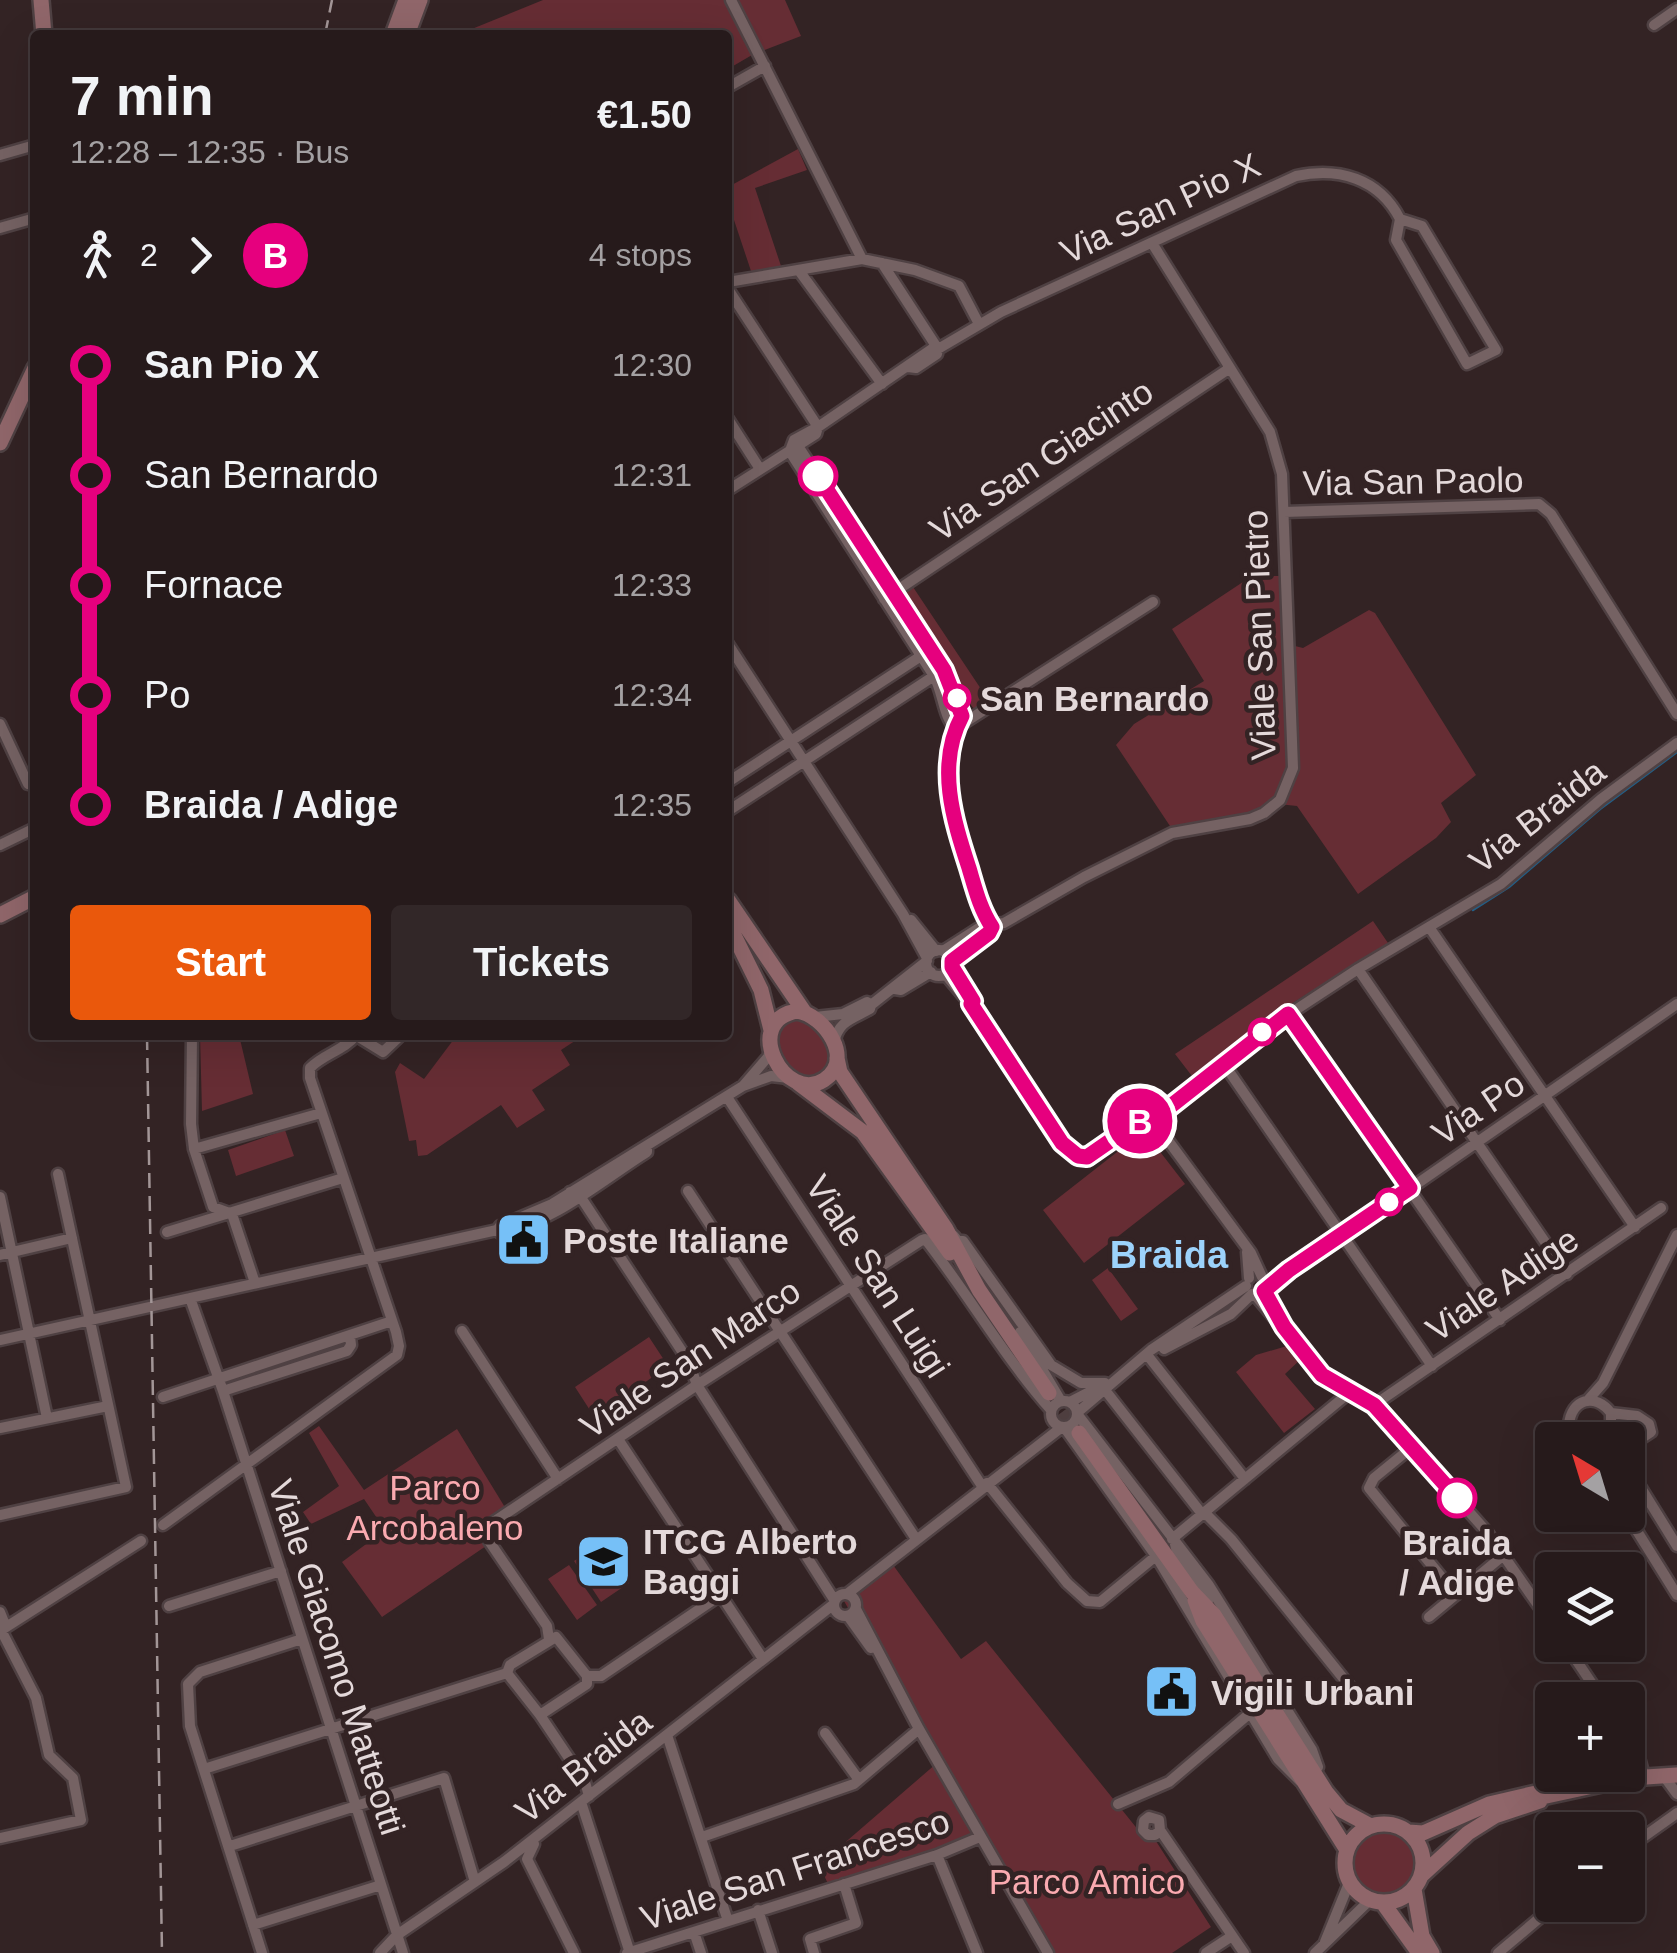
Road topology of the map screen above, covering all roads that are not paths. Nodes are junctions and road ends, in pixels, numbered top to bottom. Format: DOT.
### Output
graph roads {
  1 [pos="41,0"];
  2 [pos="406,0"];
  3 [pos="420,0"];
  4 [pos="731,0"];
  5 [pos="1677,8"];
  6 [pos="1654,25"];
  7 [pos="44,30"];
  8 [pos="395,30"];
  9 [pos="409,30"];
  10 [pos="764,66"];
  11 [pos="732,84"];
  12 [pos="30,147"];
  13 [pos="0,156"];
  14 [pos="30,219"];
  15 [pos="1400,219"];
  16 [pos="0,228"];
  17 [pos="1152,242"];
  18 [pos="862,259"];
  19 [pos="882,264"];
  20 [pos="800,272"];
  21 [pos="732,284"];
  22 [pos="732,291"];
  23 [pos="979,324"];
  24 [pos="938,349"];
  25 [pos="1230,368"];
  26 [pos="30,379"];
  27 [pos="882,384"];
  28 [pos="732,425"];
  29 [pos="818,427"];
  30 [pos="0,443"];
  31 [pos="791,448"];
  32 [pos="760,468"];
  33 [pos="732,487"];
  34 [pos="1284,512"];
  35 [pos="888,596"];
  36 [pos="1153,602"];
  37 [pos="732,650"];
  38 [pos="921,656"];
  39 [pos="934,676"];
  40 [pos="1677,714"];
  41 [pos="0,724"];
  42 [pos="956,728"];
  43 [pos="792,742"];
  44 [pos="1677,743"];
  45 [pos="805,760"];
  46 [pos="732,780"];
  47 [pos="28,784"];
  48 [pos="732,807"];
  49 [pos="30,830"];
  50 [pos="0,845"];
  51 [pos="30,899"];
  52 [pos="732,906"];
  53 [pos="0,914"];
  54 [pos="992,927"];
  55 [pos="1429,927"];
  56 [pos="732,931"];
  57 [pos="933,959"];
  58 [pos="950,968"];
  59 [pos="1358,969"];
  60 [pos="1677,1004"];
  61 [pos="871,1005"];
  62 [pos="1288,1014"];
  63 [pos="810,1015"];
  64 [pos="771,1030"];
  65 [pos="192,1040"];
  66 [pos="349,1040"];
  67 [pos="364,1040"];
  68 [pos="396,1040"];
  69 [pos="770,1050"];
  70 [pos="835,1051"];
  71 [pos="1224,1064"];
  72 [pos="794,1080"];
  73 [pos="743,1086"];
  74 [pos="1545,1096"];
  75 [pos="727,1097"];
  76 [pos="321,1113"];
  77 [pos="1153,1120"];
  78 [pos="1477,1141"];
  79 [pos="648,1147"];
  80 [pos="194,1149"];
  81 [pos="58,1174"];
  82 [pos="343,1178"];
  83 [pos="1410,1188"];
  84 [pos="688,1191"];
  85 [pos="575,1194"];
  86 [pos="0,1197"];
  87 [pos="1661,1208"];
  88 [pos="232,1214"];
  89 [pos="1635,1227"];
  90 [pos="167,1232"];
  91 [pos="936,1234"];
  92 [pos="1341,1234"];
  93 [pos="1677,1235"];
  94 [pos="72,1238"];
  95 [pos="5,1254"];
  96 [pos="371,1258"];
  97 [pos="1568,1274"];
  98 [pos="255,1284"];
  99 [pos="851,1285"];
  100 [pos="1257,1286"];
  101 [pos="190,1298"];
  102 [pos="1012,1314"];
  103 [pos="89,1320"];
  104 [pos="1500,1320"];
  105 [pos="392,1321"];
  106 [pos="462,1331"];
  107 [pos="780,1332"];
  108 [pos="28,1334"];
  109 [pos="350,1336"];
  110 [pos="0,1340"];
  111 [pos="1146,1357"];
  112 [pos="1432,1366"];
  113 [pos="218,1378"];
  114 [pos="1603,1383"];
  115 [pos="697,1385"];
  116 [pos="1105,1387"];
  117 [pos="223,1390"];
  118 [pos="1350,1392"];
  119 [pos="163,1397"];
  120 [pos="1588,1400"];
  121 [pos="1067,1404"];
  122 [pos="1374,1405"];
  123 [pos="108,1406"];
  124 [pos="1607,1408"];
  125 [pos="1637,1416"];
  126 [pos="47,1418"];
  127 [pos="1570,1422"];
  128 [pos="1610,1422"];
  129 [pos="1626,1422"];
  130 [pos="1064,1427"];
  131 [pos="0,1428"];
  132 [pos="1645,1436"];
  133 [pos="618,1439"];
  134 [pos="1412,1447"];
  135 [pos="1029,1450"];
  136 [pos="245,1464"];
  137 [pos="558,1479"];
  138 [pos="1245,1479"];
  139 [pos="985,1484"];
  140 [pos="1645,1494"];
  141 [pos="1202,1514"];
  142 [pos="0,1515"];
  143 [pos="162,1525"];
  144 [pos="1638,1532"];
  145 [pos="916,1539"];
  146 [pos="141,1542"];
  147 [pos="1173,1542"];
  148 [pos="1677,1546"];
  149 [pos="1505,1554"];
  150 [pos="1156,1556"];
  151 [pos="281,1570"];
  152 [pos="720,1591"];
  153 [pos="1187,1594"];
  154 [pos="1456,1595"];
  155 [pos="1677,1595"];
  156 [pos="1535,1599"];
  157 [pos="845,1604"];
  158 [pos="169,1606"];
  159 [pos="0,1612"];
  160 [pos="1214,1614"];
  161 [pos="1429,1617"];
  162 [pos="2,1630"];
  163 [pos="302,1639"];
  164 [pos="548,1639"];
  165 [pos="764,1659"];
  166 [pos="506,1672"];
  167 [pos="588,1676"];
  168 [pos="1360,1699"];
  169 [pos="1250,1714"];
  170 [pos="540,1715"];
  171 [pos="330,1728"];
  172 [pos="918,1729"];
  173 [pos="825,1734"];
  174 [pos="667,1736"];
  175 [pos="204,1769"];
  176 [pos="1670,1774"];
  177 [pos="1645,1776"];
  178 [pos="859,1780"];
  179 [pos="1312,1782"];
  180 [pos="1566,1792"];
  181 [pos="1677,1794"];
  182 [pos="1542,1797"];
  183 [pos="585,1799"];
  184 [pos="1118,1804"];
  185 [pos="1677,1804"];
  186 [pos="357,1806"];
  187 [pos="1674,1814"];
  188 [pos="1371,1826"];
  189 [pos="1160,1830"];
  190 [pos="1408,1832"];
  191 [pos="539,1834"];
  192 [pos="1645,1835"];
  193 [pos="702,1837"];
  194 [pos="980,1837"];
  195 [pos="0,1838"];
  196 [pos="230,1846"];
  197 [pos="1347,1850"];
  198 [pos="937,1855"];
  199 [pos="527,1859"];
  200 [pos="494,1868"];
  201 [pos="475,1882"];
  202 [pos="1418,1882"];
  203 [pos="1350,1883"];
  204 [pos="844,1884"];
  205 [pos="381,1885"];
  206 [pos="1376,1902"];
  207 [pos="758,1910"];
  208 [pos="728,1921"];
  209 [pos="1535,1922"];
  210 [pos="254,1924"];
  211 [pos="694,1932"];
  212 [pos="397,1935"];
  213 [pos="1232,1936"];
  214 [pos="1324,1942"];
  215 [pos="262,1953"];
  216 [pos="380,1953"];
  217 [pos="403,1953"];
  218 [pos="574,1953"];
  219 [pos="629,1953"];
  220 [pos="701,1953"];
  221 [pos="772,1953"];
  222 [pos="814,1953"];
  223 [pos="978,1953"];
  224 [pos="1048,1953"];
  225 [pos="1206,1953"];
  226 [pos="1244,1953"];
  227 [pos="1314,1953"];
  228 [pos="1419,1953"];
  229 [pos="1432,1953"];
  230 [pos="1498,1953"];
  1 -- 7 [label="main road"];
  2 -- 8 [label="main road"];
  3 -- 9 [label="main road"];
  4 -- 10 [label="street"];
  5 -- 6 [label="street"];
  10 -- 11 [label="street"];
  10 -- 18 [label="street"];
  12 -- 13 [label="street"];
  14 -- 16 [label="street"];
  15 -- 15 [label="street, Via San Pio X"];
  15 -- 17 [label="street, Via San Pio X"];
  17 -- 23 [label="street, Via San Pio X"];
  17 -- 25 [label="street, Viale San Pietro"];
  18 -- 19 [label="street"];
  18 -- 20 [label="street"];
  19 -- 23 [label="street"];
  19 -- 24 [label="street"];
  20 -- 21 [label="street"];
  20 -- 27 [label="street"];
  22 -- 29 [label="street"];
  23 -- 24 [label="street, Via San Pio X"];
  24 -- 27 [label="street, Via San Pio X"];
  25 -- 34 [label="street, Viale San Pietro"];
  25 -- 35 [label="street, Via San Giacinto"];
  26 -- 30 [label="main road"];
  27 -- 29 [label="street, Via San Pio X"];
  28 -- 32 [label="street"];
  29 -- 31 [label="street, Via San Pio X"];
  31 -- 32 [label="street, Via San Pio X"];
  31 -- 35 [label="street"];
  32 -- 33 [label="street, Via San Pio X"];
  34 -- 40 [label="street, Via San Paolo"];
  34 -- 54 [label="street, Viale San Pietro"];
  35 -- 38 [label="street"];
  35 -- 42 [label="street"];
  36 -- 42 [label="street"];
  37 -- 43 [label="street"];
  38 -- 39 [label="street"];
  38 -- 43 [label="street"];
  39 -- 42 [label="street"];
  39 -- 45 [label="street"];
  41 -- 47 [label="street"];
  42 -- 54 [label="street"];
  43 -- 45 [label="street"];
  43 -- 46 [label="street"];
  44 -- 55 [label="street, Via Braida"];
  45 -- 48 [label="street"];
  45 -- 57 [label="street"];
  49 -- 50 [label="street"];
  51 -- 53 [label="main road"];
  52 -- 63 [label="main road"];
  54 -- 57 [label="street, Viale San Pietro"];
  54 -- 58 [label="street, Viale San Pietro"];
  55 -- 59 [label="street, Via Braida"];
  55 -- 74 [label="street"];
  56 -- 64 [label="main road"];
  57 -- 58 [label="street"];
  57 -- 58 [label="street"];
  57 -- 61 [label="street, Viale San Pietro"];
  58 -- 77 [label="street, Via Braida"];
  59 -- 62 [label="street, Via Braida"];
  59 -- 78 [label="street"];
  60 -- 74 [label="street, Via Po"];
  61 -- 63 [label="street, Viale San Pietro"];
  61 -- 70 [label="street, Viale San Pietro"];
  62 -- 71 [label="street, Via Braida"];
  62 -- 83 [label="street"];
  63 -- 64 [label="main road"];
  63 -- 70 [label="main road"];
  64 -- 69 [label="main road"];
  65 -- 80 [label="street"];
  66 -- 76 [label="street"];
  67 -- 68 [label="street"];
  69 -- 72 [label="main road"];
  69 -- 73 [label="street"];
  70 -- 72 [label="main road"];
  70 -- 91 [label="main road"];
  71 -- 77 [label="street, Via Braida"];
  71 -- 92 [label="street"];
  72 -- 73 [label="street"];
  72 -- 91 [label="main road"];
  73 -- 75 [label="street"];
  74 -- 78 [label="street, Via Po"];
  74 -- 89 [label="street"];
  75 -- 79 [label="street"];
  75 -- 99 [label="street, Viale San Luigi"];
  76 -- 80 [label="street"];
  76 -- 82 [label="street"];
  77 -- 100 [label="street"];
  78 -- 83 [label="street, Via Po"];
  78 -- 97 [label="street"];
  79 -- 85 [label="street"];
  79 -- 85 [label="street"];
  80 -- 88 [label="street"];
  81 -- 94 [label="street"];
  82 -- 88 [label="street"];
  82 -- 96 [label="street"];
  83 -- 92 [label="street, Via Po"];
  83 -- 104 [label="street"];
  84 -- 107 [label="street"];
  85 -- 96 [label="street"];
  85 -- 115 [label="street"];
  86 -- 95 [label="street"];
  87 -- 89 [label="street, Viale Adige"];
  88 -- 90 [label="street"];
  88 -- 98 [label="street"];
  89 -- 97 [label="street, Viale Adige"];
  91 -- 99 [label="street, Viale San Marco"];
  91 -- 102 [label="street"];
  91 -- 121 [label="main road"];
  91 -- 130 [label="street"];
  92 -- 100 [label="street, Via Po"];
  92 -- 112 [label="street"];
  93 -- 114 [label="street"];
  94 -- 95 [label="street"];
  94 -- 103 [label="street"];
  95 -- 108 [label="street"];
  96 -- 98 [label="street"];
  96 -- 105 [label="street"];
  97 -- 104 [label="street, Viale Adige"];
  98 -- 101 [label="street"];
  99 -- 107 [label="street, Viale San Marco"];
  99 -- 139 [label="street, Viale San Luigi"];
  100 -- 111 [label="street, Via Braida"];
  100 -- 118 [label="street"];
  101 -- 103 [label="street"];
  101 -- 113 [label="street, Viale Giacomo Matteotti"];
  102 -- 116 [label="street"];
  102 -- 121 [label="street"];
  103 -- 108 [label="street"];
  103 -- 123 [label="street"];
  104 -- 112 [label="street, Viale Adige"];
  105 -- 109 [label="street"];
  105 -- 136 [label="street"];
  106 -- 137 [label="street"];
  107 -- 115 [label="street, Viale San Marco"];
  107 -- 145 [label="street"];
  108 -- 110 [label="street"];
  108 -- 126 [label="street"];
  109 -- 113 [label="street"];
  109 -- 117 [label="street"];
  111 -- 116 [label="street, Via Braida"];
  111 -- 138 [label="street"];
  112 -- 122 [label="street, Viale Adige"];
  113 -- 117 [label="street, Viale Giacomo Matteotti"];
  113 -- 119 [label="street"];
  114 -- 120 [label="street"];
  114 -- 124 [label="street"];
  115 -- 133 [label="street, Viale San Marco"];
  115 -- 157 [label="street"];
  116 -- 121 [label="street, Via Braida"];
  116 -- 141 [label="street"];
  117 -- 136 [label="street, Viale Giacomo Matteotti"];
  118 -- 122 [label="street"];
  118 -- 138 [label="street"];
  120 -- 124 [label="street"];
  120 -- 127 [label="street"];
  121 -- 130 [label="street, Via Braida"];
  121 -- 130 [label="street, Via Braida"];
  121 -- 147 [label="street"];
  122 -- 134 [label="street"];
  123 -- 126 [label="street"];
  123 -- 142 [label="street"];
  124 -- 125 [label="street"];
  124 -- 128 [label="street"];
  125 -- 129 [label="street"];
  125 -- 132 [label="street"];
  126 -- 131 [label="street"];
  130 -- 135 [label="street, Via Braida"];
  130 -- 135 [label="street"];
  130 -- 150 [label="street"];
  130 -- 153 [label="main road"];
  133 -- 137 [label="street, Viale San Marco"];
  133 -- 152 [label="street"];
  134 -- 149 [label="street"];
  134 -- 154 [label="street"];
  135 -- 139 [label="street, Via Braida"];
  136 -- 143 [label="street"];
  136 -- 151 [label="street, Viale Giacomo Matteotti"];
  137 -- 164 [label="street, Viale San Marco"];
  138 -- 141 [label="street"];
  139 -- 145 [label="street, Via Braida"];
  139 -- 150 [label="street, Viale San Luigi"];
  140 -- 148 [label="street"];
  141 -- 147 [label="street"];
  141 -- 168 [label="street"];
  144 -- 155 [label="street"];
  145 -- 157 [label="street, Via Braida"];
  146 -- 162 [label="street"];
  147 -- 160 [label="street"];
  147 -- 179 [label="street"];
  149 -- 154 [label="street"];
  149 -- 156 [label="street"];
  150 -- 153 [label="street"];
  151 -- 158 [label="street"];
  151 -- 163 [label="street, Viale Giacomo Matteotti"];
  152 -- 165 [label="street"];
  152 -- 167 [label="street"];
  153 -- 160 [label="main road"];
  153 -- 169 [label="street"];
  153 -- 179 [label="main road"];
  154 -- 161 [label="street"];
  157 -- 165 [label="street, Via Braida"];
  157 -- 172 [label="street"];
  159 -- 162 [label="street"];
  160 -- 179 [label="main road"];
  162 -- 195 [label="street"];
  163 -- 171 [label="street, Viale Giacomo Matteotti"];
  163 -- 175 [label="street"];
  164 -- 166 [label="street"];
  164 -- 167 [label="street"];
  165 -- 174 [label="street, Via Braida"];
  166 -- 170 [label="street"];
  166 -- 171 [label="street"];
  167 -- 170 [label="street"];
  169 -- 179 [label="street"];
  169 -- 184 [label="street"];
  170 -- 183 [label="street"];
  171 -- 175 [label="street"];
  171 -- 186 [label="street, Viale Giacomo Matteotti"];
  172 -- 178 [label="street"];
  172 -- 194 [label="street"];
  173 -- 178 [label="street"];
  174 -- 183 [label="street, Via Braida"];
  174 -- 193 [label="street"];
  175 -- 196 [label="street"];
  176 -- 177 [label="main road"];
  176 -- 181 [label="street"];
  178 -- 193 [label="street"];
  179 -- 188 [label="main road"];
  179 -- 197 [label="main road"];
  180 -- 182 [label="main road"];
  182 -- 190 [label="main road"];
  182 -- 202 [label="main road"];
  183 -- 191 [label="street, Via Braida"];
  183 -- 219 [label="street"];
  185 -- 187 [label="street"];
  186 -- 196 [label="street"];
  186 -- 201 [label="street"];
  186 -- 205 [label="street, Viale Giacomo Matteotti"];
  187 -- 192 [label="street"];
  188 -- 190 [label="main road"];
  188 -- 197 [label="main road"];
  189 -- 213 [label="street"];
  190 -- 202 [label="main road"];
  191 -- 199 [label="street"];
  191 -- 200 [label="street, Via Braida"];
  193 -- 208 [label="street"];
  194 -- 198 [label="street, Viale San Francesco"];
  194 -- 224 [label="street"];
  196 -- 210 [label="street"];
  197 -- 203 [label="main road"];
  198 -- 204 [label="street, Viale San Francesco"];
  198 -- 223 [label="street"];
  199 -- 200 [label="street"];
  199 -- 218 [label="street"];
  200 -- 201 [label="street, Via Braida"];
  201 -- 212 [label="street, Via Braida"];
  202 -- 206 [label="main road"];
  202 -- 229 [label="main road"];
  203 -- 206 [label="main road"];
  203 -- 214 [label="street"];
  204 -- 207 [label="street, Viale San Francesco"];
  204 -- 222 [label="street"];
  205 -- 210 [label="street"];
  205 -- 212 [label="street, Viale Giacomo Matteotti"];
  206 -- 214 [label="street"];
  206 -- 228 [label="main road"];
  207 -- 208 [label="street, Viale San Francesco"];
  207 -- 221 [label="street"];
  208 -- 211 [label="street, Viale San Francesco"];
  209 -- 230 [label="street"];
  210 -- 215 [label="street"];
  211 -- 219 [label="street, Viale San Francesco"];
  211 -- 220 [label="street"];
  212 -- 216 [label="street, Via Braida"];
  212 -- 217 [label="street, Viale Giacomo Matteotti"];
  213 -- 225 [label="street"];
  213 -- 226 [label="street"];
  214 -- 227 [label="street"];
}
